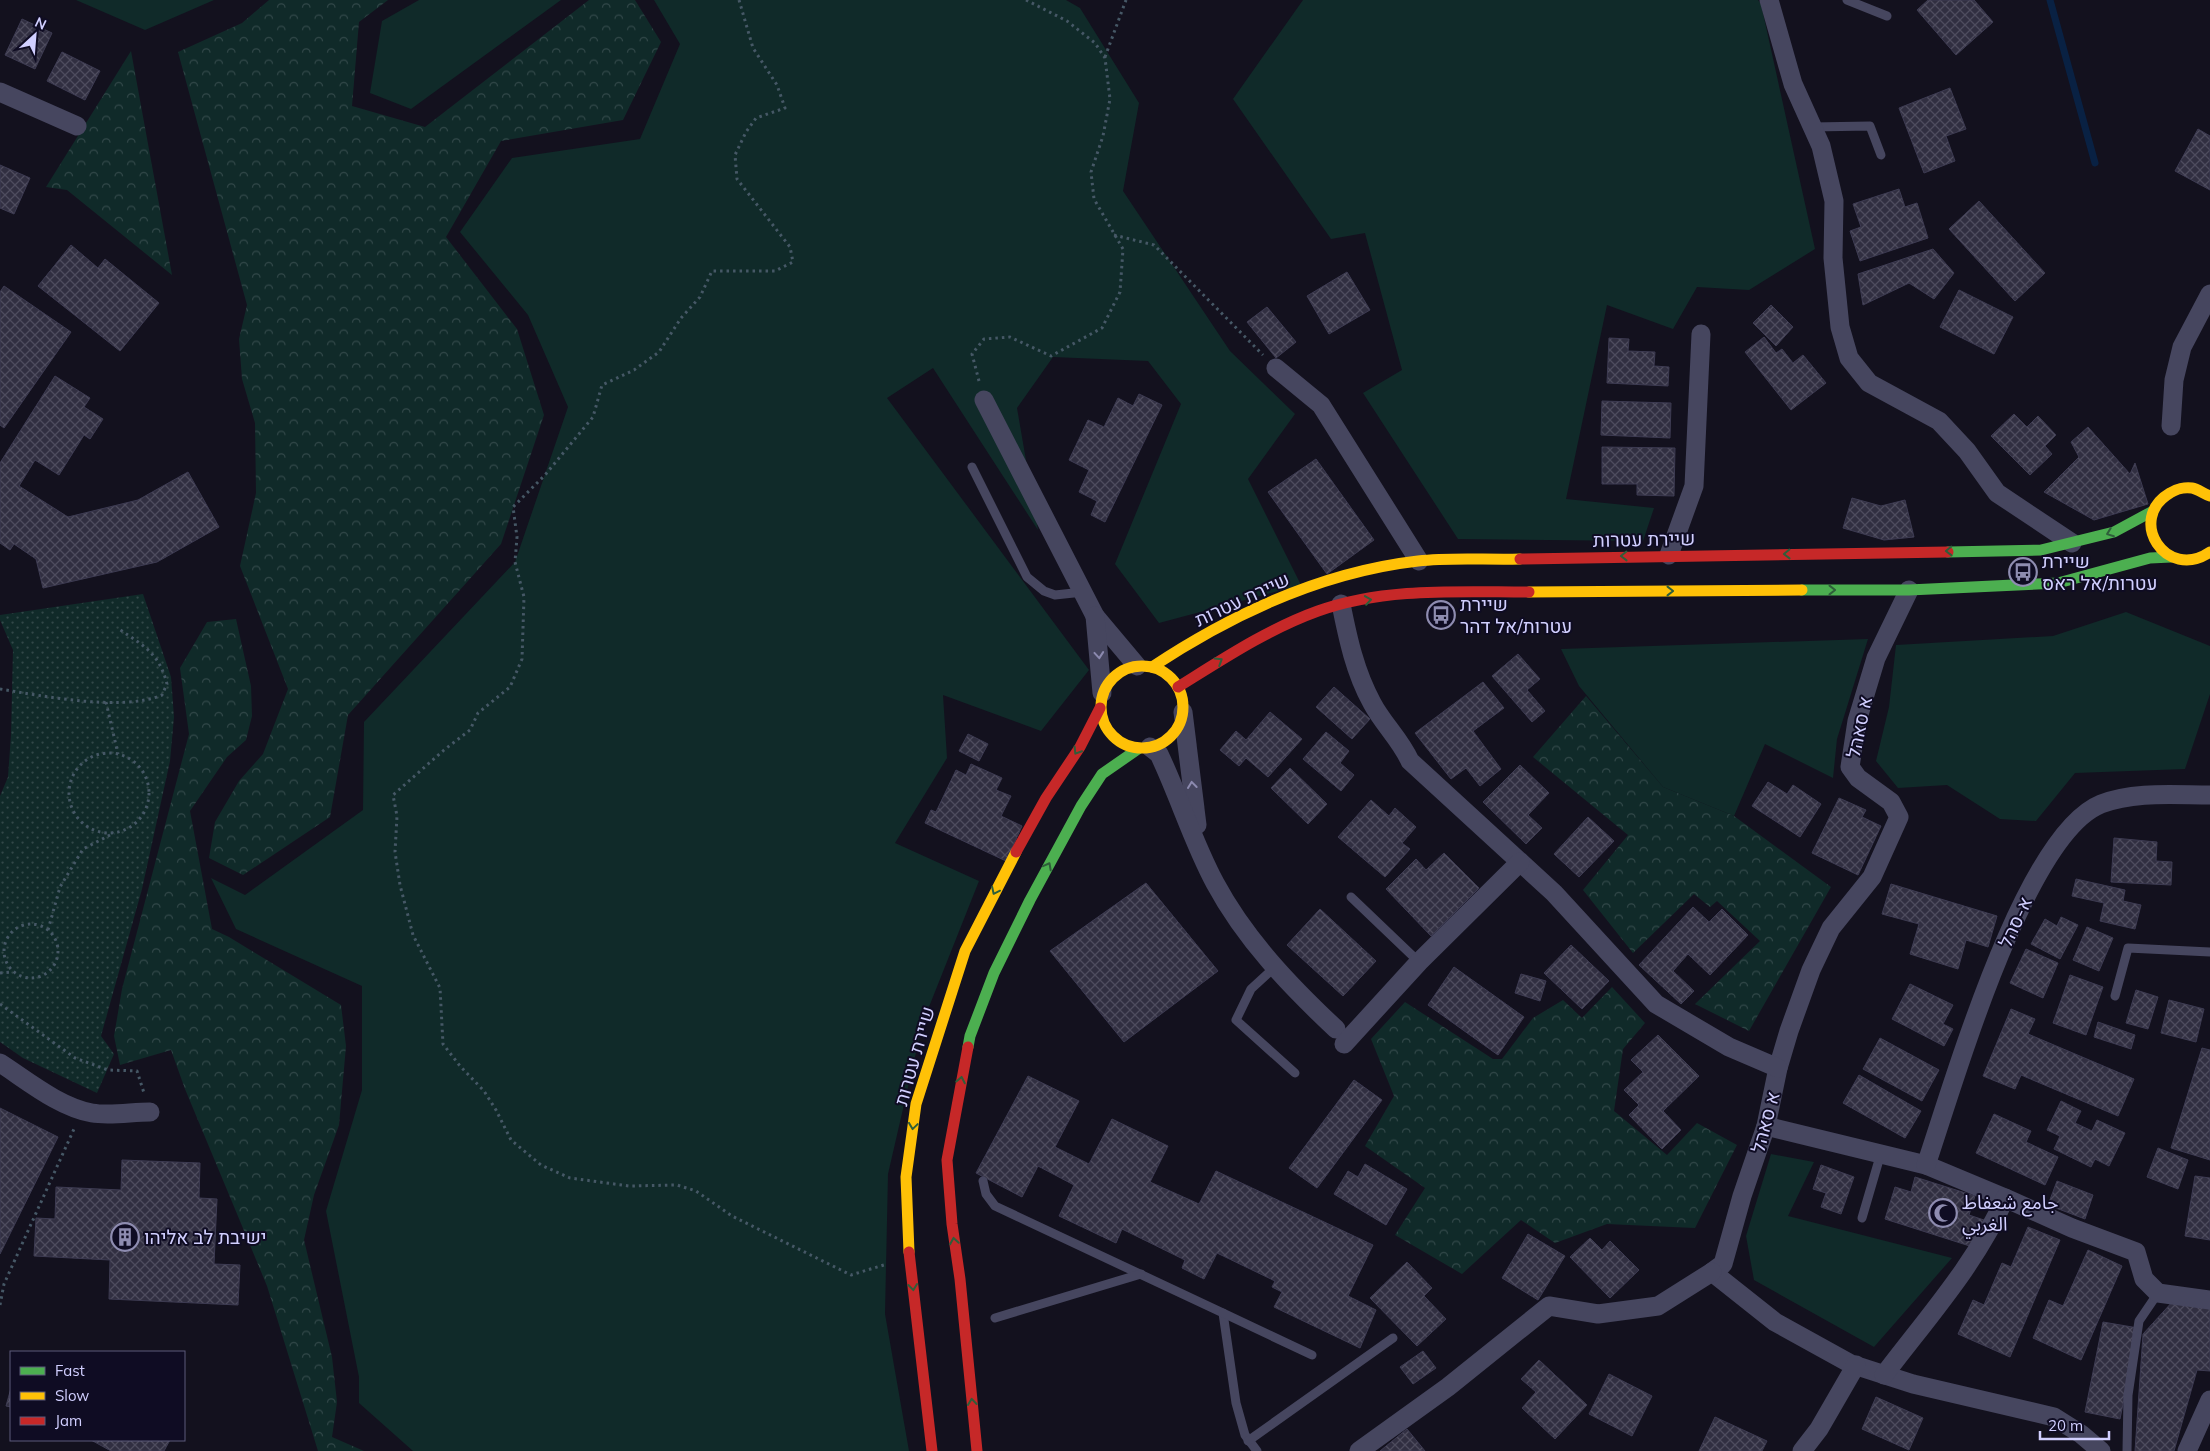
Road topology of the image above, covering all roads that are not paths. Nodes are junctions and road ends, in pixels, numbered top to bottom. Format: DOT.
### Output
graph roads {
  1 [pos="1769,0"];
  2 [pos="1847,0"];
  3 [pos="1887,16"];
  4 [pos="0,92"];
  5 [pos="76,126"];
  6 [pos="1812,127"];
  7 [pos="1881,154"];
  8 [pos="2210,294"];
  9 [pos="1701,334"];
  10 [pos="1276,368"];
  11 [pos="984,400"];
  12 [pos="2171,426"];
  13 [pos="972,467"];
  14 [pos="2206,479"];
  15 [pos="2190,487"];
  16 [pos="2210,496"];
  17 [pos="2153,510"];
  18 [pos="2072,543"];
  19 [pos="2210,552"];
  20 [pos="1669,555"];
  21 [pos="2171,557"];
  22 [pos="1419,562"];
  23 [pos="1909,590"];
  24 [pos="1083,592"];
  25 [pos="1341,604"];
  26 [pos="1095,616"];
  27 [pos="1145,666"];
  28 [pos="1178,686"];
  29 [pos="1101,700"];
  30 [pos="1184,712"];
  31 [pos="1144,748"];
  32 [pos="2210,795"];
  33 [pos="1201,851"];
  34 [pos="1520,862"];
  35 [pos="1351,897"];
  36 [pos="2210,952"];
  37 [pos="1419,962"];
  38 [pos="1275,967"];
  39 [pos="2115,996"];
  40 [pos="0,1063"];
  41 [pos="1778,1068"];
  42 [pos="1295,1073"];
  43 [pos="150,1112"];
  44 [pos="1766,1126"];
  45 [pos="1881,1153"];
  46 [pos="1926,1165"];
  47 [pos="983,1181"];
  48 [pos="2005,1198"];
  49 [pos="1862,1218"];
  50 [pos="1712,1272"];
  51 [pos="1141,1274"];
  52 [pos="2158,1293"];
  53 [pos="2210,1300"];
  54 [pos="1223,1313"];
  55 [pos="995,1318"];
  56 [pos="1393,1338"];
  57 [pos="1312,1355"];
  58 [pos="1856,1365"];
  59 [pos="1884,1375"];
  60 [pos="2210,1400"];
  61 [pos="1248,1441"];
  62 [pos="932,1451"];
  63 [pos="977,1451"];
  64 [pos="1257,1451"];
  65 [pos="1359,1451"];
  66 [pos="1802,1451"];
  67 [pos="2101,1451"];
  68 [pos="2127,1451"];
  69 [pos="2187,1451"];
  1 -- 6 [label="street"];
  2 -- 3 [label="lane"];
  4 -- 5 [label="street"];
  6 -- 7 [label="lane"];
  6 -- 18 [label="street"];
  8 -- 12 [label="street"];
  9 -- 20 [label="street"];
  10 -- 22 [label="street"];
  11 -- 24 [label="street"];
  13 -- 24 [label="lane"];
  14 -- 15 [label="main road"];
  15 -- 16 [label="main road"];
  15 -- 17 [label="main road, שיירת עטרות"];
  17 -- 18 [label="main road, שיירת עטרות, one-way"];
  17 -- 21 [label="main road"];
  18 -- 20 [label="main road, שיירת עטרות, one-way"];
  19 -- 21 [label="main road"];
  20 -- 22 [label="main road, שיירת עטרות, one-way"];
  21 -- 23 [label="main road"];
  22 -- 27 [label="main road, שיירת עטרות"];
  25 -- 23 [label="main road, one-way"];
  23 -- 41 [label="street, א סאהל"];
  24 -- 26 [label="street"];
  28 -- 25 [label="main road, one-way"];
  25 -- 34 [label="street"];
  26 -- 27 [label="street"];
  26 -- 29 [label="street, one-way"];
  27 -- 28 [label="main road"];
  27 -- 29 [label="main road"];
  28 -- 30 [label="main road"];
  29 -- 31 [label="main road"];
  29 -- 62 [label="main road, שיירת עטרות, one-way"];
  30 -- 31 [label="main road"];
  33 -- 30 [label="street, one-way"];
  31 -- 33 [label="street"];
  63 -- 31 [label="main road, one-way"];
  32 -- 46 [label="street, א-סהל"];
  33 -- 38 [label="street"];
  34 -- 37 [label="street"];
  34 -- 41 [label="street"];
  35 -- 37 [label="lane"];
  36 -- 39 [label="lane"];
  37 -- 38 [label="street"];
  38 -- 42 [label="lane"];
  40 -- 43 [label="street"];
  41 -- 44 [label="street, א סאהל"];
  44 -- 45 [label="street"];
  44 -- 50 [label="street, א סאהל"];
  45 -- 46 [label="street"];
  45 -- 49 [label="lane"];
  46 -- 48 [label="street"];
  47 -- 51 [label="lane"];
  48 -- 52 [label="street"];
  48 -- 59 [label="street"];
  50 -- 58 [label="street"];
  50 -- 65 [label="street"];
  51 -- 54 [label="lane"];
  51 -- 55 [label="lane"];
  52 -- 53 [label="street"];
  52 -- 68 [label="lane"];
  54 -- 57 [label="lane"];
  54 -- 61 [label="lane"];
  56 -- 61 [label="lane"];
  58 -- 59 [label="street"];
  58 -- 66 [label="street"];
  59 -- 67 [label="street"];
  60 -- 69 [label="street"];
  61 -- 64 [label="lane"];
}
